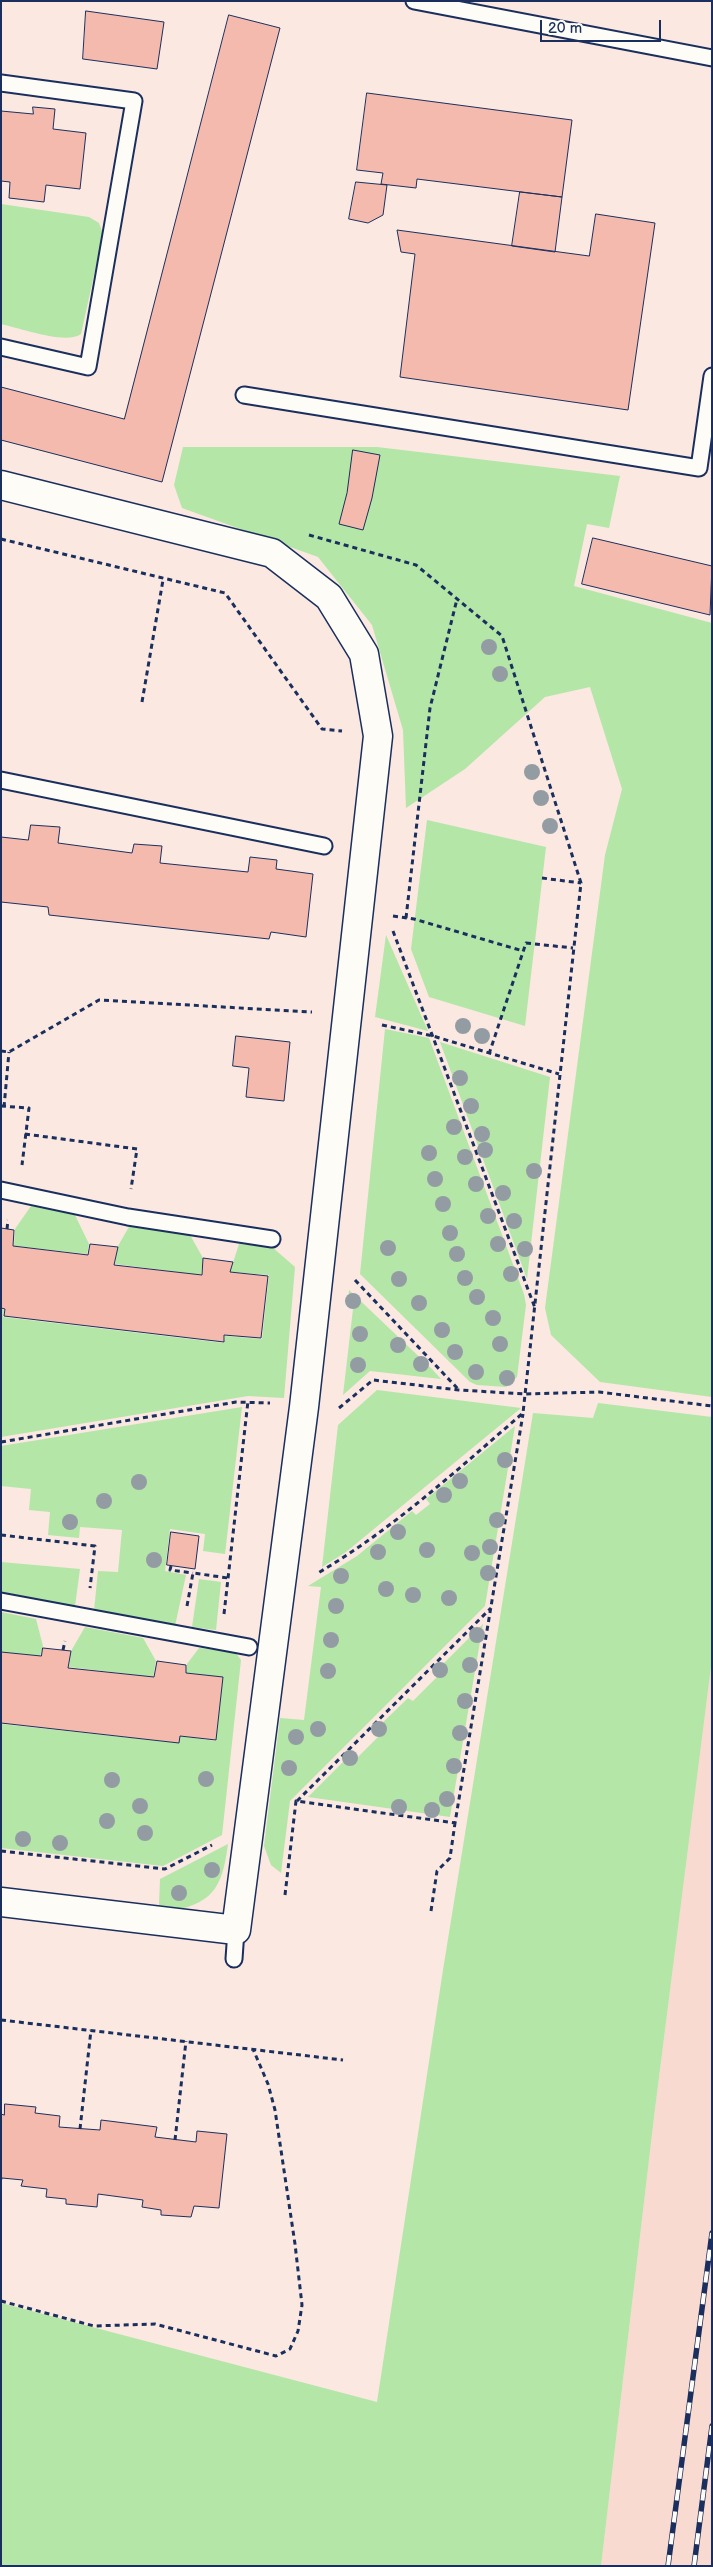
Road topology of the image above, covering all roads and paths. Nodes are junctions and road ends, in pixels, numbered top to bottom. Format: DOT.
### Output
graph roads {
  1 [pos="414,1"];
  2 [pos="712,58"];
  3 [pos="1,83"];
  4 [pos="1,347"];
  5 [pos="712,376"];
  6 [pos="244,395"];
  7 [pos="1,485"];
  8 [pos="304,533"];
  9 [pos="1,539"];
  10 [pos="163,580"];
  11 [pos="456,599"];
  12 [pos="142,702"];
  13 [pos="378,736"];
  14 [pos="1,780"];
  15 [pos="324,846"];
  16 [pos="542,878"];
  17 [pos="580,884"];
  18 [pos="359,910"];
  19 [pos="387,915"];
  20 [pos="406,918"];
  21 [pos="573,948"];
  22 [pos="523,951"];
  23 [pos="347,1014"];
  24 [pos="376,1024"];
  25 [pos="433,1036"];
  26 [pos="1,1051"];
  27 [pos="9,1052"];
  28 [pos="489,1054"];
  29 [pos="559,1074"];
  30 [pos="3,1106"];
  31 [pos="25,1134"];
  32 [pos="1,1190"];
  33 [pos="18,1193"];
  34 [pos="128,1218"];
  35 [pos="272,1239"];
  36 [pos="321,1256"];
  37 [pos="535,1309"];
  38 [pos="459,1390"];
  39 [pos="526,1394"];
  40 [pos="248,1401"];
  41 [pos="712,1406"];
  42 [pos="304,1407"];
  43 [pos="523,1413"];
  44 [pos="1,1442"];
  45 [pos="1,1535"];
  46 [pos="171,1566"];
  47 [pos="193,1573"];
  48 [pos="282,1580"];
  49 [pos="1,1601"];
  50 [pos="492,1606"];
  51 [pos="86,1617"];
  52 [pos="221,1642"];
  53 [pos="249,1647"];
  54 [pos="296,1801"];
  55 [pos="455,1823"];
  56 [pos="220,1841"];
  57 [pos="1,1851"];
  58 [pos="285,1895"];
  59 [pos="1,1902"];
  60 [pos="431,1911"];
  61 [pos="236,1930"];
  62 [pos="234,1959"];
  63 [pos="1,2020"];
  64 [pos="91,2030"];
  65 [pos="186,2041"];
  66 [pos="254,2049"];
  67 [pos="343,2060"];
  68 [pos="80,2129"];
  69 [pos="175,2140"];
  70 [pos="1,2302"];
  1 -- 2 [label="lane"];
  3 -- 4 [label="lane"];
  5 -- 6 [label="lane"];
  7 -- 13 [label="street"];
  8 -- 11 [label="path"];
  9 -- 10 [label="path"];
  10 -- 12 [label="path"];
  10 -- 13 [label="path"];
  11 -- 17 [label="path"];
  11 -- 20 [label="path"];
  13 -- 18 [label="street"];
  14 -- 15 [label="lane"];
  16 -- 17 [label="path"];
  17 -- 21 [label="path"];
  18 -- 19 [label="path"];
  18 -- 23 [label="street"];
  19 -- 20 [label="path"];
  19 -- 25 [label="path"];
  20 -- 22 [label="path"];
  21 -- 22 [label="path"];
  21 -- 29 [label="path"];
  22 -- 28 [label="path"];
  23 -- 27 [label="path"];
  23 -- 36 [label="street"];
  24 -- 25 [label="path"];
  25 -- 28 [label="path"];
  25 -- 37 [label="path"];
  26 -- 27 [label="path"];
  27 -- 30 [label="path"];
  28 -- 29 [label="path"];
  29 -- 37 [label="path"];
  30 -- 31 [label="path"];
  31 -- 33 [label="path"];
  31 -- 34 [label="path"];
  32 -- 33 [label="lane"];
  33 -- 34 [label="lane"];
  34 -- 35 [label="lane"];
  36 -- 38 [label="path"];
  36 -- 42 [label="street"];
  37 -- 39 [label="path"];
  38 -- 39 [label="path"];
  38 -- 42 [label="path"];
  39 -- 41 [label="path"];
  39 -- 43 [label="path"];
  40 -- 42 [label="path"];
  40 -- 44 [label="path"];
  40 -- 52 [label="path"];
  42 -- 48 [label="street"];
  43 -- 48 [label="path"];
  43 -- 50 [label="path"];
  45 -- 51 [label="path"];
  46 -- 47 [label="path"];
  48 -- 61 [label="street"];
  49 -- 51 [label="lane"];
  50 -- 54 [label="path"];
  50 -- 55 [label="path"];
  51 -- 52 [label="lane"];
  52 -- 53 [label="lane"];
  54 -- 55 [label="path"];
  54 -- 58 [label="path"];
  55 -- 60 [label="path"];
  56 -- 57 [label="path"];
  59 -- 61 [label="street"];
  61 -- 62 [label="lane"];
  63 -- 64 [label="path"];
  64 -- 65 [label="path"];
  64 -- 68 [label="path"];
  65 -- 66 [label="path"];
  65 -- 69 [label="path"];
  66 -- 67 [label="path"];
  66 -- 70 [label="path"];
}
